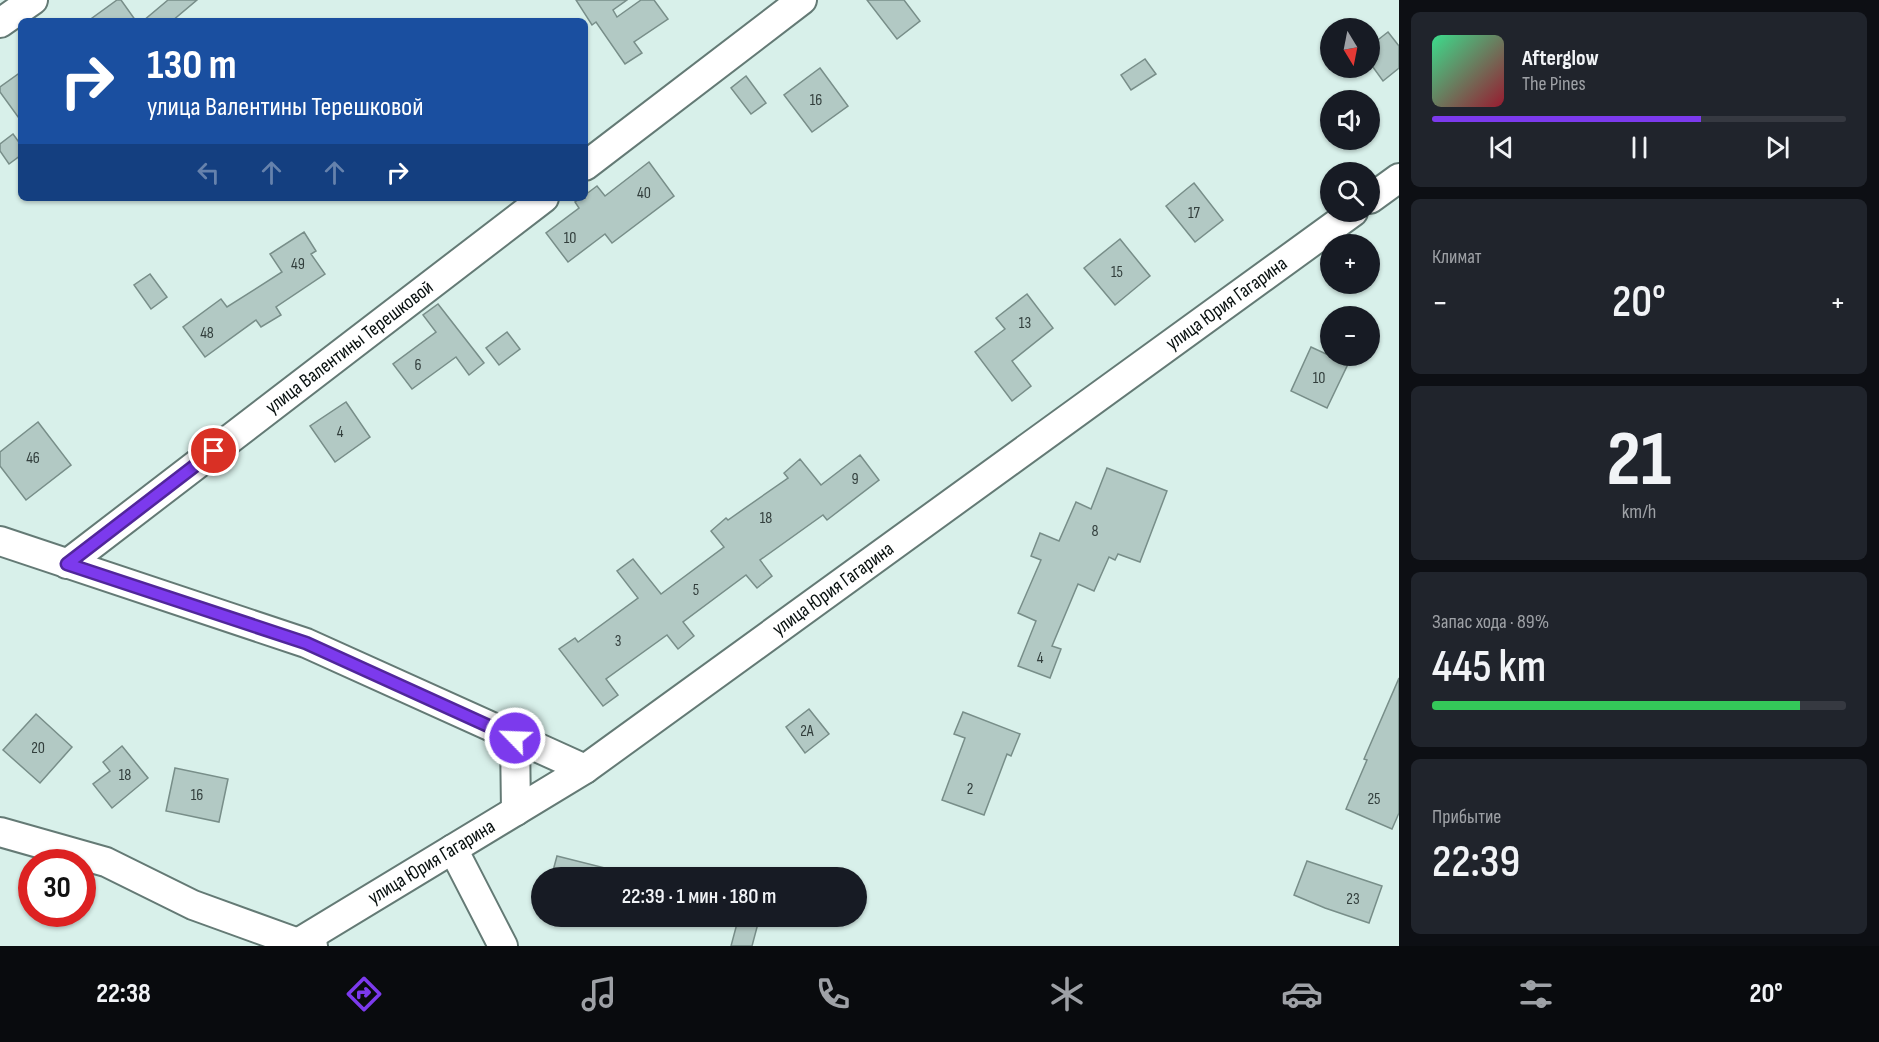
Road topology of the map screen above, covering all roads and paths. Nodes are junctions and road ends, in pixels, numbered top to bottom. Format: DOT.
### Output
graph roads {
  1 [pos="33,0"];
  2 [pos="802,0"];
  3 [pos="0,23"];
  4 [pos="588,164"];
  5 [pos="1399,178"];
  6 [pos="1380,192"];
  7 [pos="540,201"];
  8 [pos="1339,222"];
  9 [pos="0,541"];
  10 [pos="67,564"];
  11 [pos="515,738"];
  12 [pos="585,769"];
  13 [pos="516,811"];
  14 [pos="0,832"];
  15 [pos="453,849"];
  16 [pos="301,945"];
  17 [pos="503,946"];
  1 -- 3 [label="street"];
  2 -- 4 [label="street"];
  5 -- 6 [label="street"];
  7 -- 10 [label="street, улица Валентины Терешковой"];
  8 -- 12 [label="street, улица Юрия Гагарина"];
  9 -- 10 [label="street"];
  10 -- 11 [label="street"];
  11 -- 12 [label="street"];
  11 -- 13 [label="street"];
  12 -- 13 [label="street, улица Юрия Гагарина"];
  13 -- 15 [label="street, улица Юрия Гагарина"];
  14 -- 16 [label="street"];
  15 -- 16 [label="street, улица Юрия Гагарина"];
  15 -- 17 [label="street"];
}
